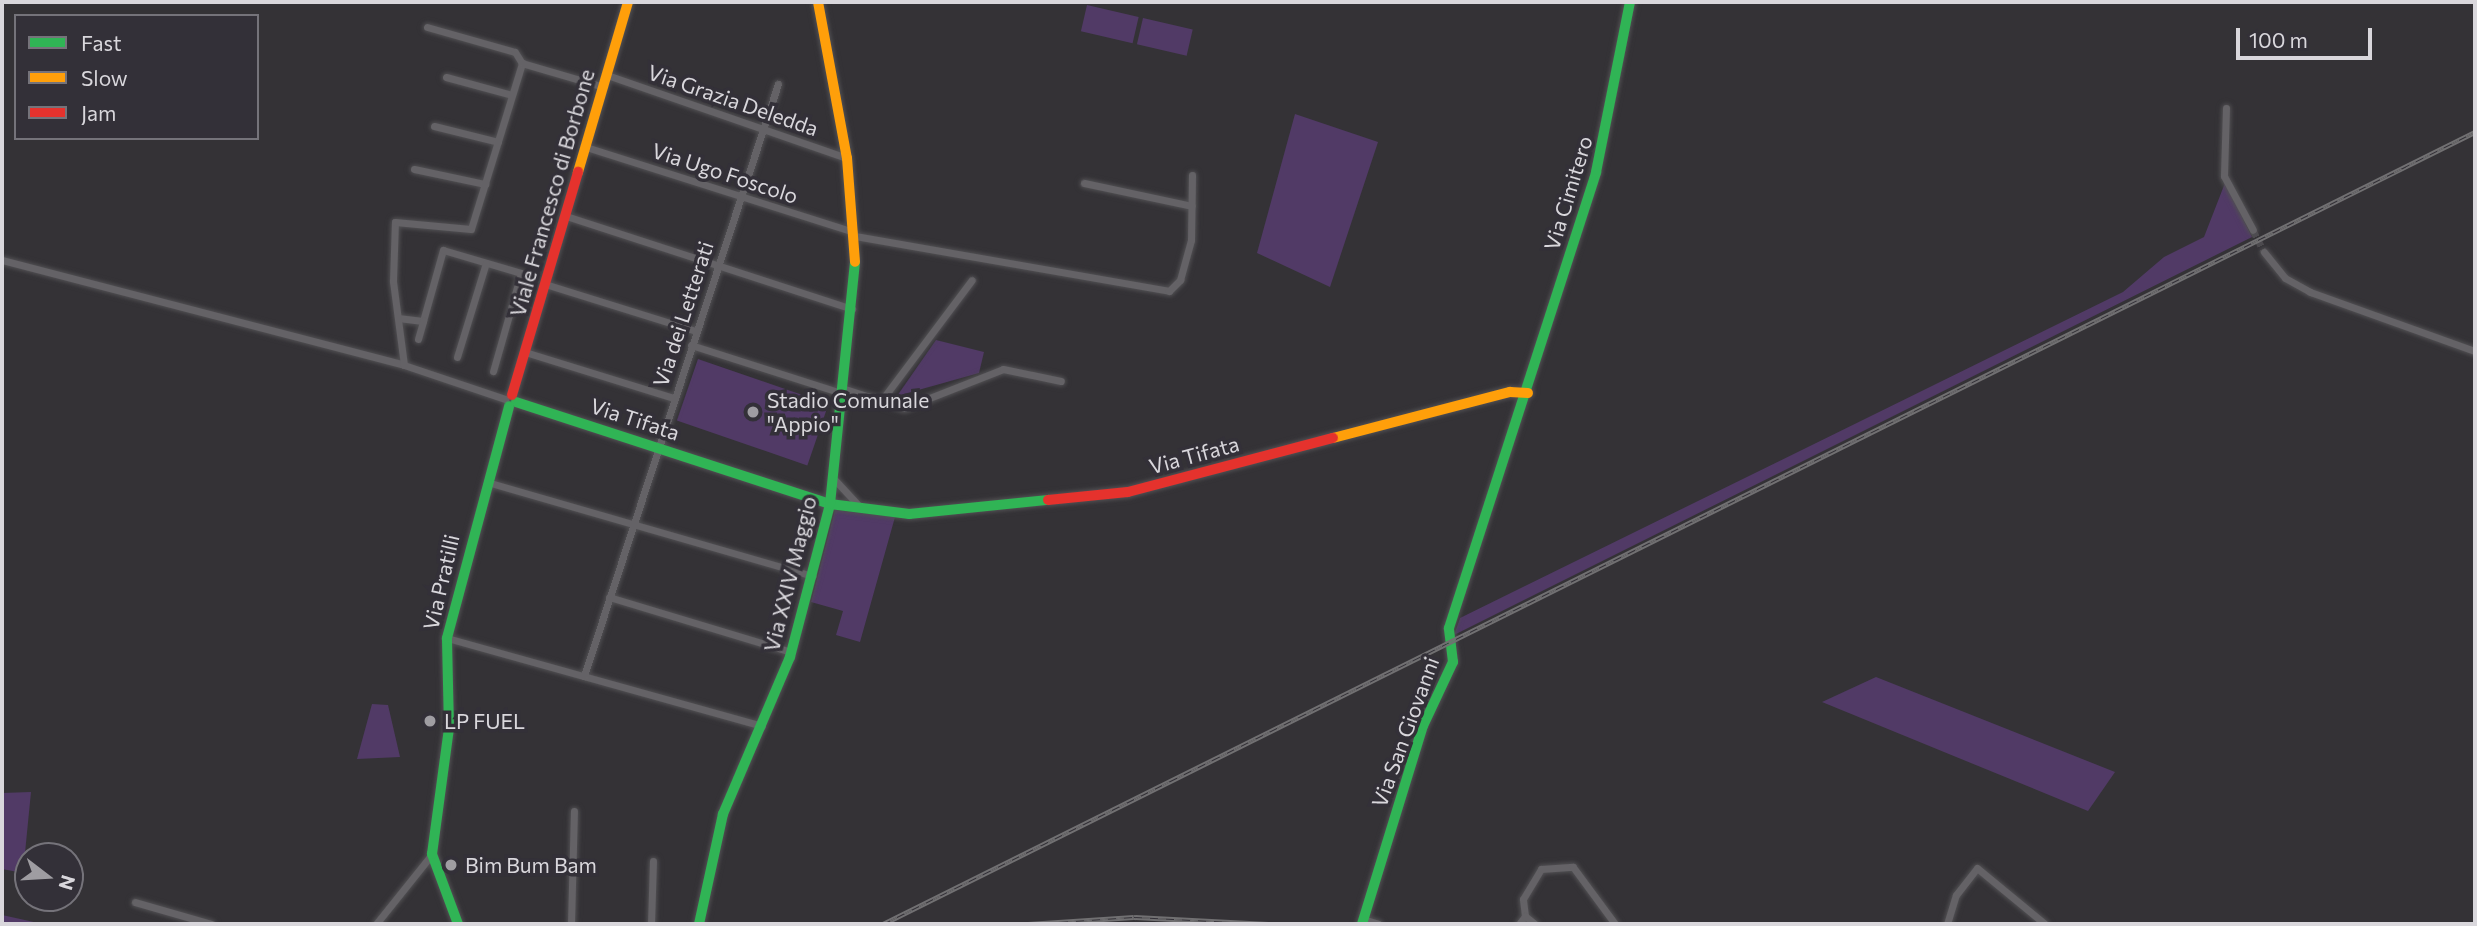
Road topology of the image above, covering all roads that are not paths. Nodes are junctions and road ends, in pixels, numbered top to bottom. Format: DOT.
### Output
graph roads {
  1 [pos="628,2"];
  2 [pos="818,2"];
  3 [pos="1630,2"];
  4 [pos="427,27"];
  5 [pos="522,63"];
  6 [pos="446,78"];
  7 [pos="605,81"];
  8 [pos="778,84"];
  9 [pos="512,95"];
  10 [pos="2225,108"];
  11 [pos="434,126"];
  12 [pos="762,130"];
  13 [pos="498,142"];
  14 [pos="586,147"];
  15 [pos="847,158"];
  16 [pos="414,169"];
  17 [pos="1192,175"];
  18 [pos="1084,183"];
  19 [pos="485,184"];
  20 [pos="740,196"];
  21 [pos="1192,206"];
  22 [pos="566,216"];
  23 [pos="2253,230"];
  24 [pos="854,234"];
  25 [pos="2264,252"];
  26 [pos="2,260"];
  27 [pos="486,263"];
  28 [pos="717,265"];
  29 [pos="972,281"];
  30 [pos="545,284"];
  31 [pos="853,309"];
  32 [pos="398,318"];
  33 [pos="423,321"];
  34 [pos="696,331"];
  35 [pos="418,339"];
  36 [pos="691,345"];
  37 [pos="2475,351"];
  38 [pos="525,352"];
  39 [pos="457,357"];
  40 [pos="404,365"];
  41 [pos="493,371"];
  42 [pos="1061,381"];
  43 [pos="841,390"];
  44 [pos="1528,393"];
  45 [pos="674,398"];
  46 [pos="511,400"];
  47 [pos="881,401"];
  48 [pos="658,446"];
  49 [pos="832,475"];
  50 [pos="487,482"];
  51 [pos="830,504"];
  52 [pos="863,508"];
  53 [pos="633,524"];
  54 [pos="813,576"];
  55 [pos="609,597"];
  56 [pos="447,638"];
  57 [pos="791,652"];
  58 [pos="584,676"];
  59 [pos="760,731"];
  60 [pos="574,811"];
  61 [pos="432,854"];
  62 [pos="653,861"];
  63 [pos="135,902"];
  64 [pos="1525,916"];
  65 [pos="1363,922"];
  66 [pos="211,924"];
  67 [pos="376,924"];
  68 [pos="458,924"];
  69 [pos="571,924"];
  70 [pos="651,924"];
  71 [pos="699,924"];
  72 [pos="1378,924"];
  73 [pos="1519,924"];
  74 [pos="1535,924"];
  75 [pos="1615,924"];
  76 [pos="1947,924"];
  77 [pos="2045,924"];
  1 -- 7 [label="street, Viale Francesco di Borbone"];
  2 -- 15 [label="street, Via XXIV Maggio"];
  3 -- 44 [label="street, Via Cimitero"];
  4 -- 5 [label="street, Via Grazia Deledda"];
  5 -- 7 [label="street, Via Grazia Deledda"];
  5 -- 9 [label="street"];
  6 -- 9 [label="street"];
  7 -- 12 [label="street, Via Grazia Deledda"];
  7 -- 14 [label="street, Viale Francesco di Borbone"];
  8 -- 12 [label="street, Via dei Letterati"];
  9 -- 13 [label="street"];
  10 -- 23 [label="street"];
  11 -- 13 [label="street"];
  12 -- 15 [label="street, Via Grazia Deledda"];
  12 -- 20 [label="street, Via dei Letterati"];
  13 -- 19 [label="street"];
  14 -- 20 [label="street, Via Ugo Foscolo"];
  14 -- 22 [label="street, Viale Francesco di Borbone"];
  15 -- 24 [label="street, Via XXIV Maggio"];
  16 -- 19 [label="street"];
  17 -- 21 [label="street"];
  18 -- 21 [label="street"];
  19 -- 32 [label="street"];
  20 -- 24 [label="street, Via Ugo Foscolo"];
  20 -- 28 [label="street, Via dei Letterati"];
  21 -- 24 [label="street, Via Ugo Foscolo"];
  22 -- 28 [label="street"];
  22 -- 30 [label="street, Viale Francesco di Borbone"];
  24 -- 31 [label="street, Via XXIV Maggio"];
  25 -- 37 [label="street"];
  26 -- 40 [label="street, Via Tifata"];
  27 -- 33 [label="street"];
  27 -- 39 [label="street"];
  27 -- 41 [label="street"];
  28 -- 31 [label="street"];
  28 -- 34 [label="street, Via dei Letterati"];
  29 -- 47 [label="street"];
  30 -- 34 [label="street"];
  30 -- 38 [label="street, Viale Francesco di Borbone"];
  31 -- 43 [label="street, Via XXIV Maggio"];
  32 -- 33 [label="street"];
  32 -- 40 [label="street"];
  33 -- 35 [label="street"];
  34 -- 36 [label="street, Via dei Letterati"];
  36 -- 43 [label="street"];
  36 -- 45 [label="street, Via dei Letterati"];
  38 -- 45 [label="street"];
  38 -- 46 [label="street, Viale Francesco di Borbone"];
  40 -- 46 [label="street, Via Tifata"];
  42 -- 47 [label="street"];
  43 -- 47 [label="street"];
  43 -- 49 [label="street, Via XXIV Maggio"];
  44 -- 52 [label="street, Via Tifata"];
  44 -- 65 [label="street, Via San Giovanni"];
  45 -- 48 [label="street, Via dei Letterati"];
  46 -- 48 [label="street, Via Tifata"];
  46 -- 50 [label="street, Via Pratilli"];
  48 -- 51 [label="street, Via Tifata"];
  48 -- 53 [label="street, Via dei Letterati"];
  49 -- 51 [label="street, Via XXIV Maggio"];
  49 -- 52 [label="street"];
  50 -- 53 [label="street"];
  50 -- 56 [label="street, Via Pratilli"];
  51 -- 52 [label="street, Via Tifata"];
  51 -- 54 [label="street, Via XXIV Maggio"];
  53 -- 54 [label="street"];
  53 -- 55 [label="street, Via dei Letterati"];
  54 -- 57 [label="street, Via XXIV Maggio"];
  55 -- 57 [label="street"];
  55 -- 58 [label="street, Via dei Letterati"];
  56 -- 58 [label="street"];
  56 -- 61 [label="street, Via Pratilli"];
  57 -- 59 [label="street, Via XXIV Maggio"];
  58 -- 59 [label="street"];
  59 -- 71 [label="street, Via XXIV Maggio"];
  60 -- 69 [label="street"];
  61 -- 67 [label="street"];
  61 -- 68 [label="street"];
  62 -- 70 [label="street"];
  63 -- 66 [label="street"];
  64 -- 73 [label="street"];
  64 -- 74 [label="street"];
  64 -- 75 [label="street"];
  65 -- 72 [label="street"];
  76 -- 77 [label="street"];
}
